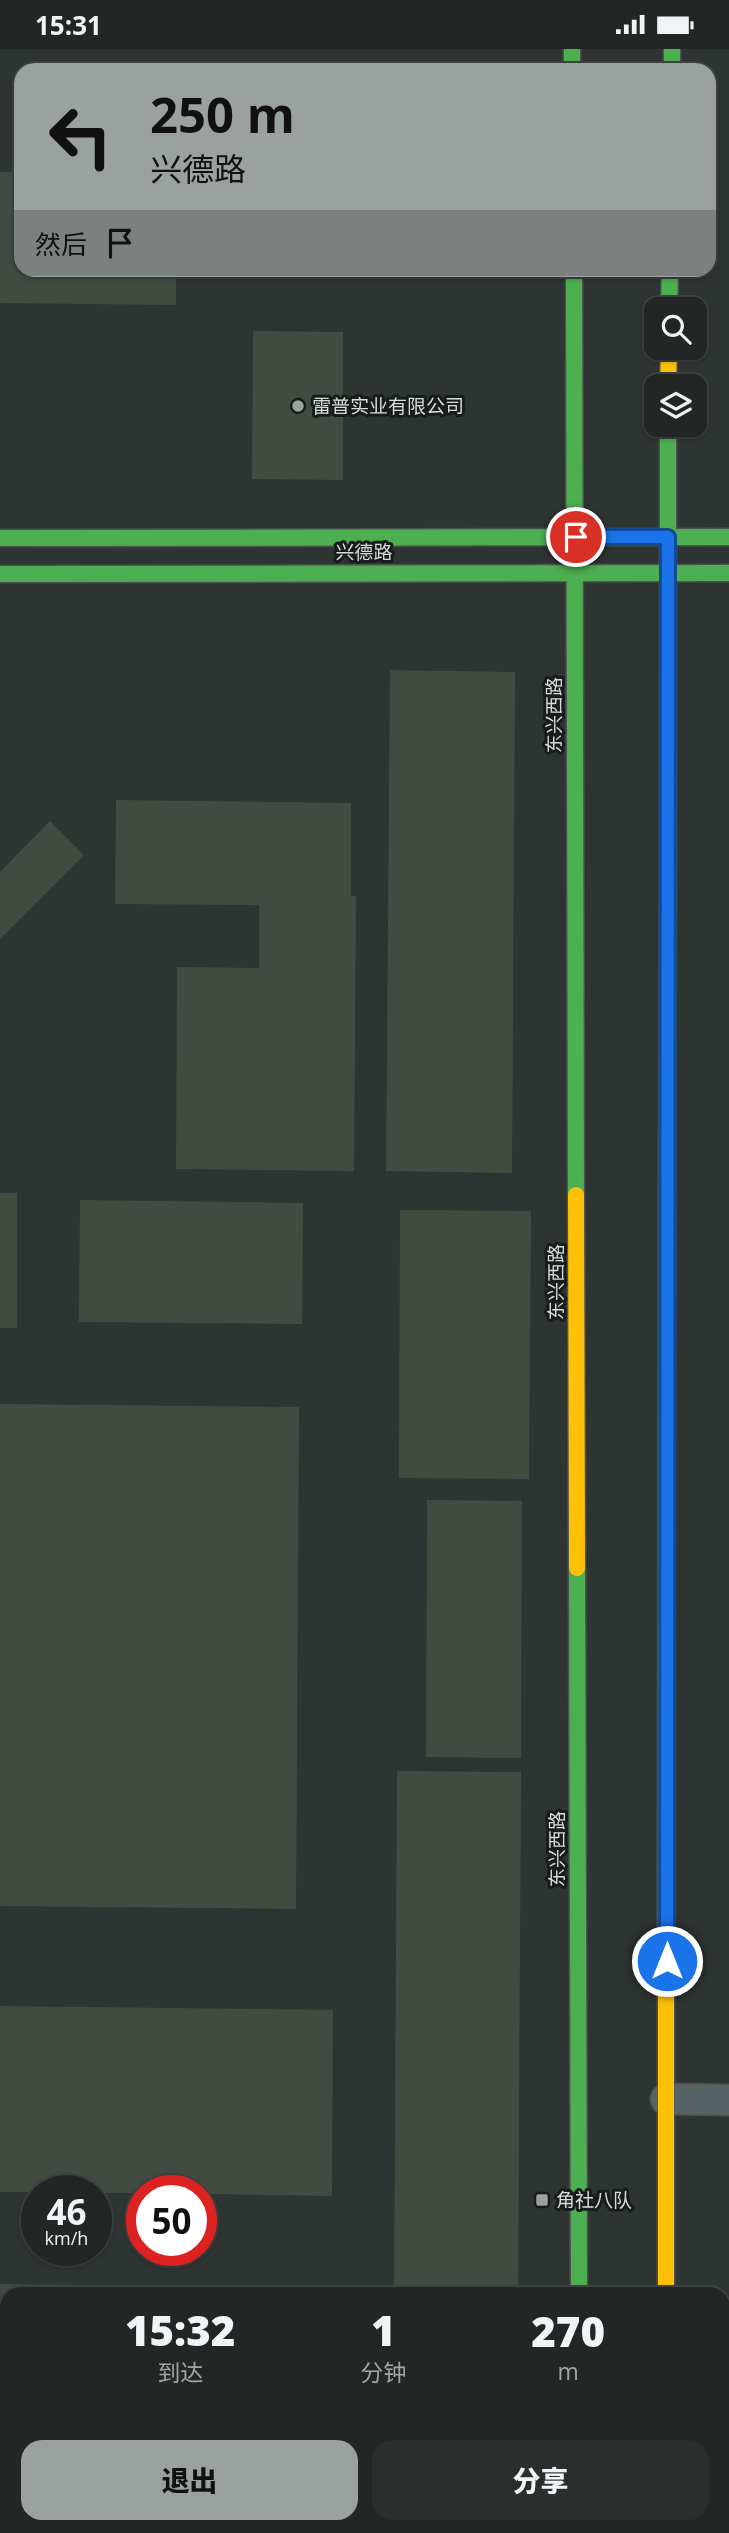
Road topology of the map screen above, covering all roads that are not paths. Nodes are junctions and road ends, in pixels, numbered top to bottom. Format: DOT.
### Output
graph roads {
  1 [pos="574,277"];
  2 [pos="670,277"];
  3 [pos="670,297"];
  4 [pos="668,437"];
  5 [pos="576,537"];
  6 [pos="668,537"];
  7 [pos="729,537"];
  8 [pos="0,538"];
  9 [pos="0,573"];
  10 [pos="575,573"];
  11 [pos="668,573"];
  12 [pos="729,573"];
  13 [pos="666,2099"];
  14 [pos="729,2100"];
  15 [pos="579,2287"];
  16 [pos="666,2287"];
  1 -- 5 [label="main road, 东兴西路"];
  2 -- 3 [label="main road"];
  4 -- 6 [label="main road"];
  5 -- 6 [label="main road, 兴德路"];
  5 -- 8 [label="main road, 兴德路"];
  5 -- 10 [label="main road, 东兴西路"];
  6 -- 7 [label="main road, 兴德路"];
  6 -- 11 [label="main road"];
  9 -- 10 [label="main road, 兴德路"];
  10 -- 11 [label="main road, 兴德路"];
  10 -- 15 [label="main road, 东兴西路"];
  11 -- 12 [label="main road, 兴德路"];
  11 -- 13 [label="main road"];
  13 -- 14 [label="street"];
  13 -- 16 [label="main road"];
}
